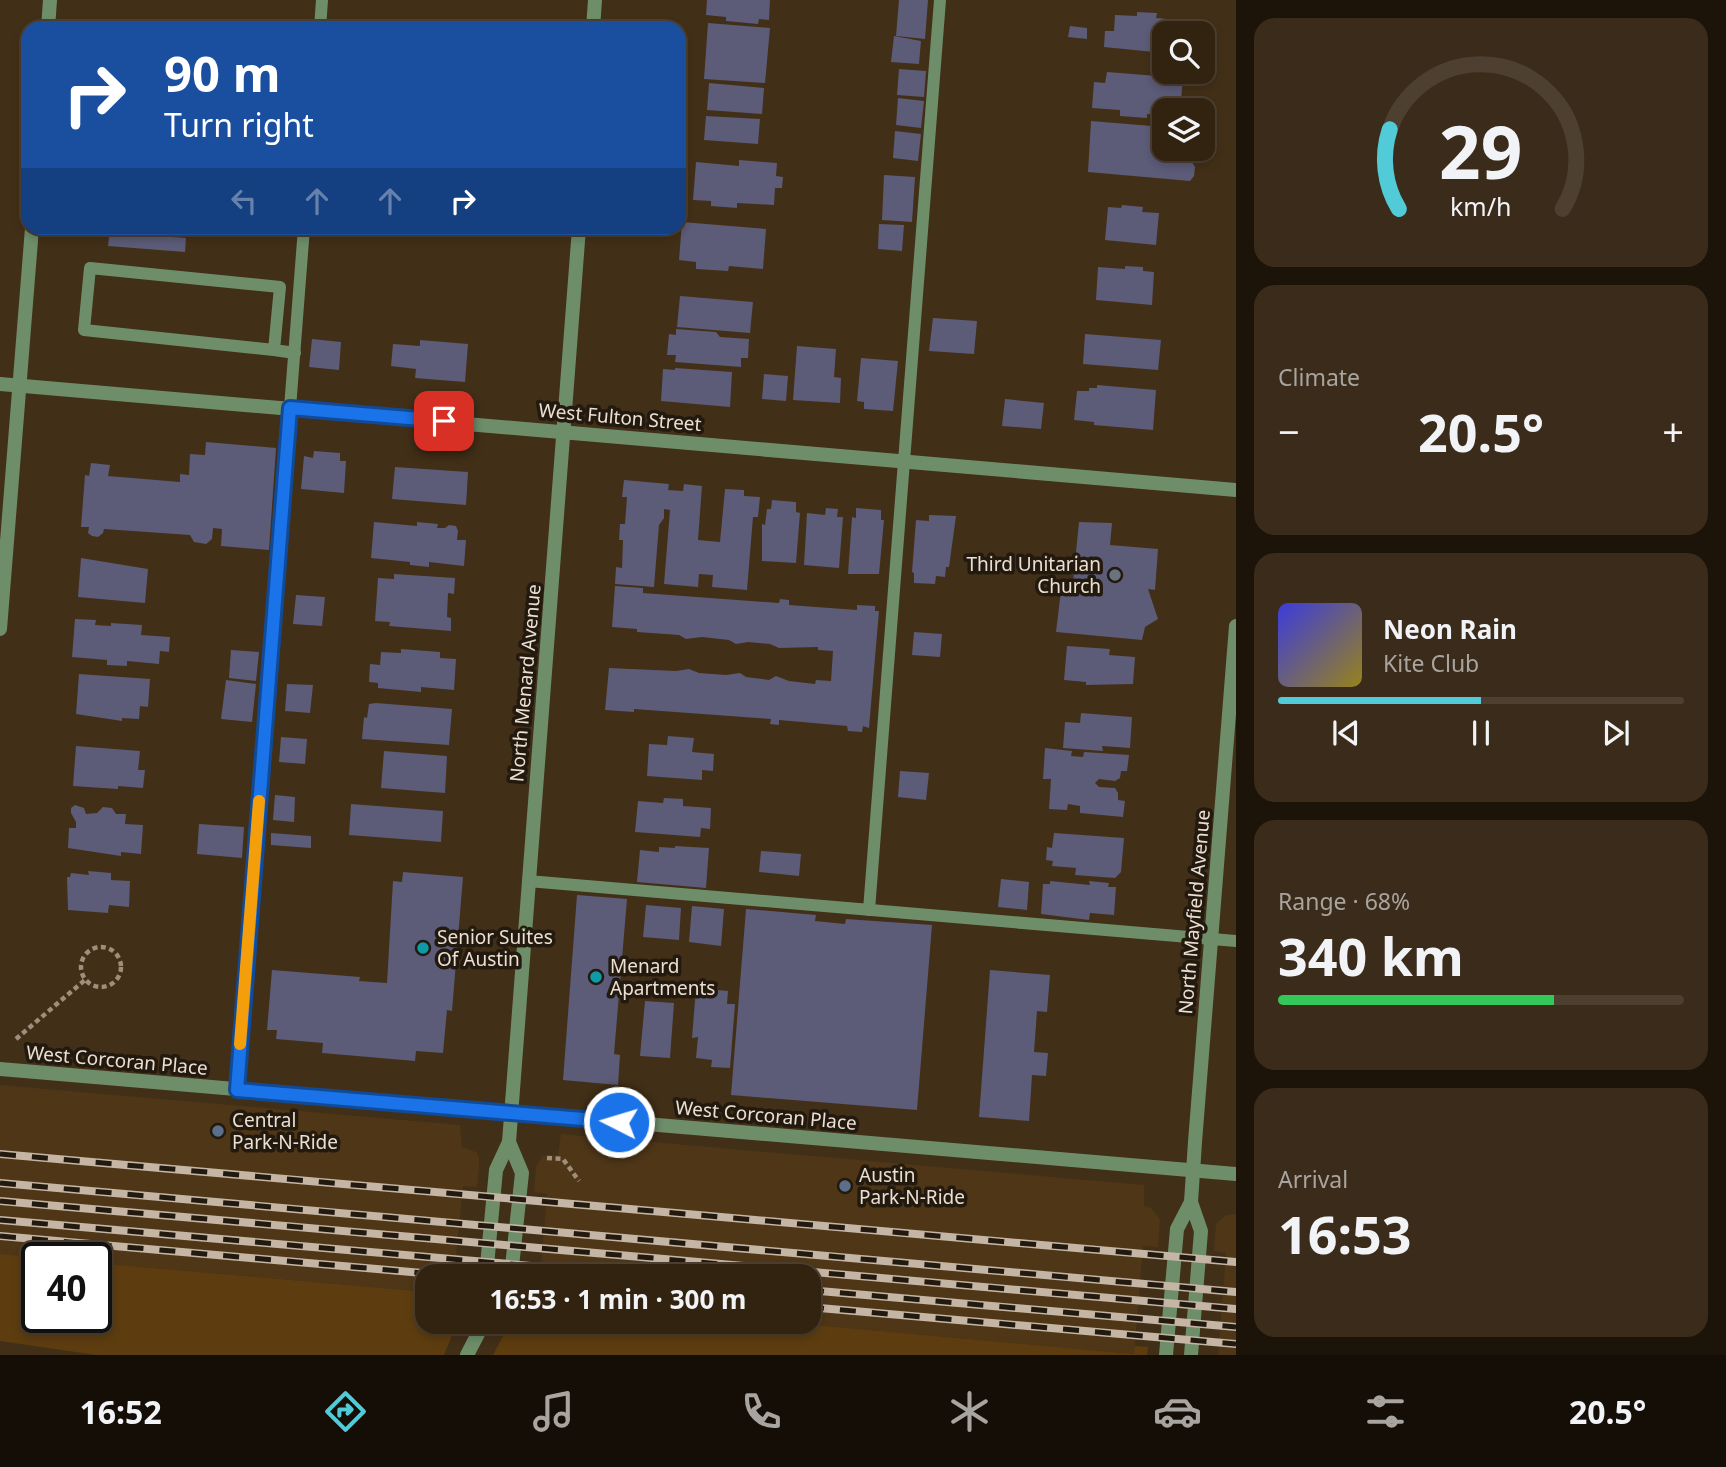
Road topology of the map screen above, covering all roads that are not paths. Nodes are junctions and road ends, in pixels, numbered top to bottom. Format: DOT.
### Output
graph roads {
  1 [pos="50,0"];
  2 [pos="322,0"];
  3 [pos="595,0"];
  4 [pos="940,0"];
  5 [pos="48,21"];
  6 [pos="320,21"];
  7 [pos="594,21"];
  8 [pos="31,235"];
  9 [pos="303,235"];
  10 [pos="579,235"];
  11 [pos="274,351"];
  12 [pos="295,353"];
  13 [pos="0,384"];
  14 [pos="19,385"];
  15 [pos="290,408"];
  16 [pos="565,432"];
  17 [pos="905,461"];
  18 [pos="1236,490"];
  19 [pos="1236,626"];
  20 [pos="0,629"];
  21 [pos="528,881"];
  22 [pos="869,910"];
  23 [pos="1211,939"];
  24 [pos="1236,941"];
  25 [pos="0,1069"];
  26 [pos="237,1090"];
  27 [pos="512,1112"];
  28 [pos="509,1142"];
  29 [pos="1193,1170"];
  30 [pos="1236,1174"];
  31 [pos="1191,1202"];
  32 [pos="487,1264"];
  33 [pos="512,1264"];
  34 [pos="478,1334"];
  35 [pos="467,1355"];
  36 [pos="1166,1355"];
  37 [pos="1191,1355"];
  1 -- 5 [label="street"];
  2 -- 6 [label="lane"];
  3 -- 7 [label="street"];
  4 -- 17 [label="lane"];
  8 -- 14 [label="street"];
  9 -- 12 [label="lane"];
  10 -- 16 [label="street, North Menard Avenue"];
  11 -- 11 [label="lane"];
  11 -- 12 [label="lane"];
  12 -- 15 [label="lane"];
  13 -- 14 [label="street, West Fulton Street"];
  14 -- 15 [label="street, West Fulton Street"];
  14 -- 20 [label="street"];
  15 -- 16 [label="street, West Fulton Street"];
  15 -- 26 [label="lane"];
  16 -- 17 [label="street, West Fulton Street"];
  16 -- 21 [label="street, North Menard Avenue"];
  17 -- 18 [label="street, West Fulton Street"];
  17 -- 22 [label="lane"];
  19 -- 23 [label="street, North Mayfield Avenue"];
  21 -- 22 [label="lane"];
  21 -- 27 [label="street, North Menard Avenue"];
  22 -- 23 [label="lane"];
  23 -- 24 [label="lane"];
  23 -- 29 [label="street, North Mayfield Avenue"];
  25 -- 26 [label="street, West Corcoran Place"];
  26 -- 27 [label="street, West Corcoran Place"];
  27 -- 28 [label="street, North Menard Avenue"];
  27 -- 29 [label="street, West Corcoran Place"];
  28 -- 32 [label="street, North Menard Avenue"];
  28 -- 33 [label="street, North Menard Avenue"];
  29 -- 30 [label="street, West Corcoran Place"];
  29 -- 31 [label="street, North Mayfield Avenue"];
  31 -- 36 [label="street, North Mayfield Avenue"];
  31 -- 37 [label="street, North Mayfield Avenue"];
  34 -- 35 [label="street"];
}
